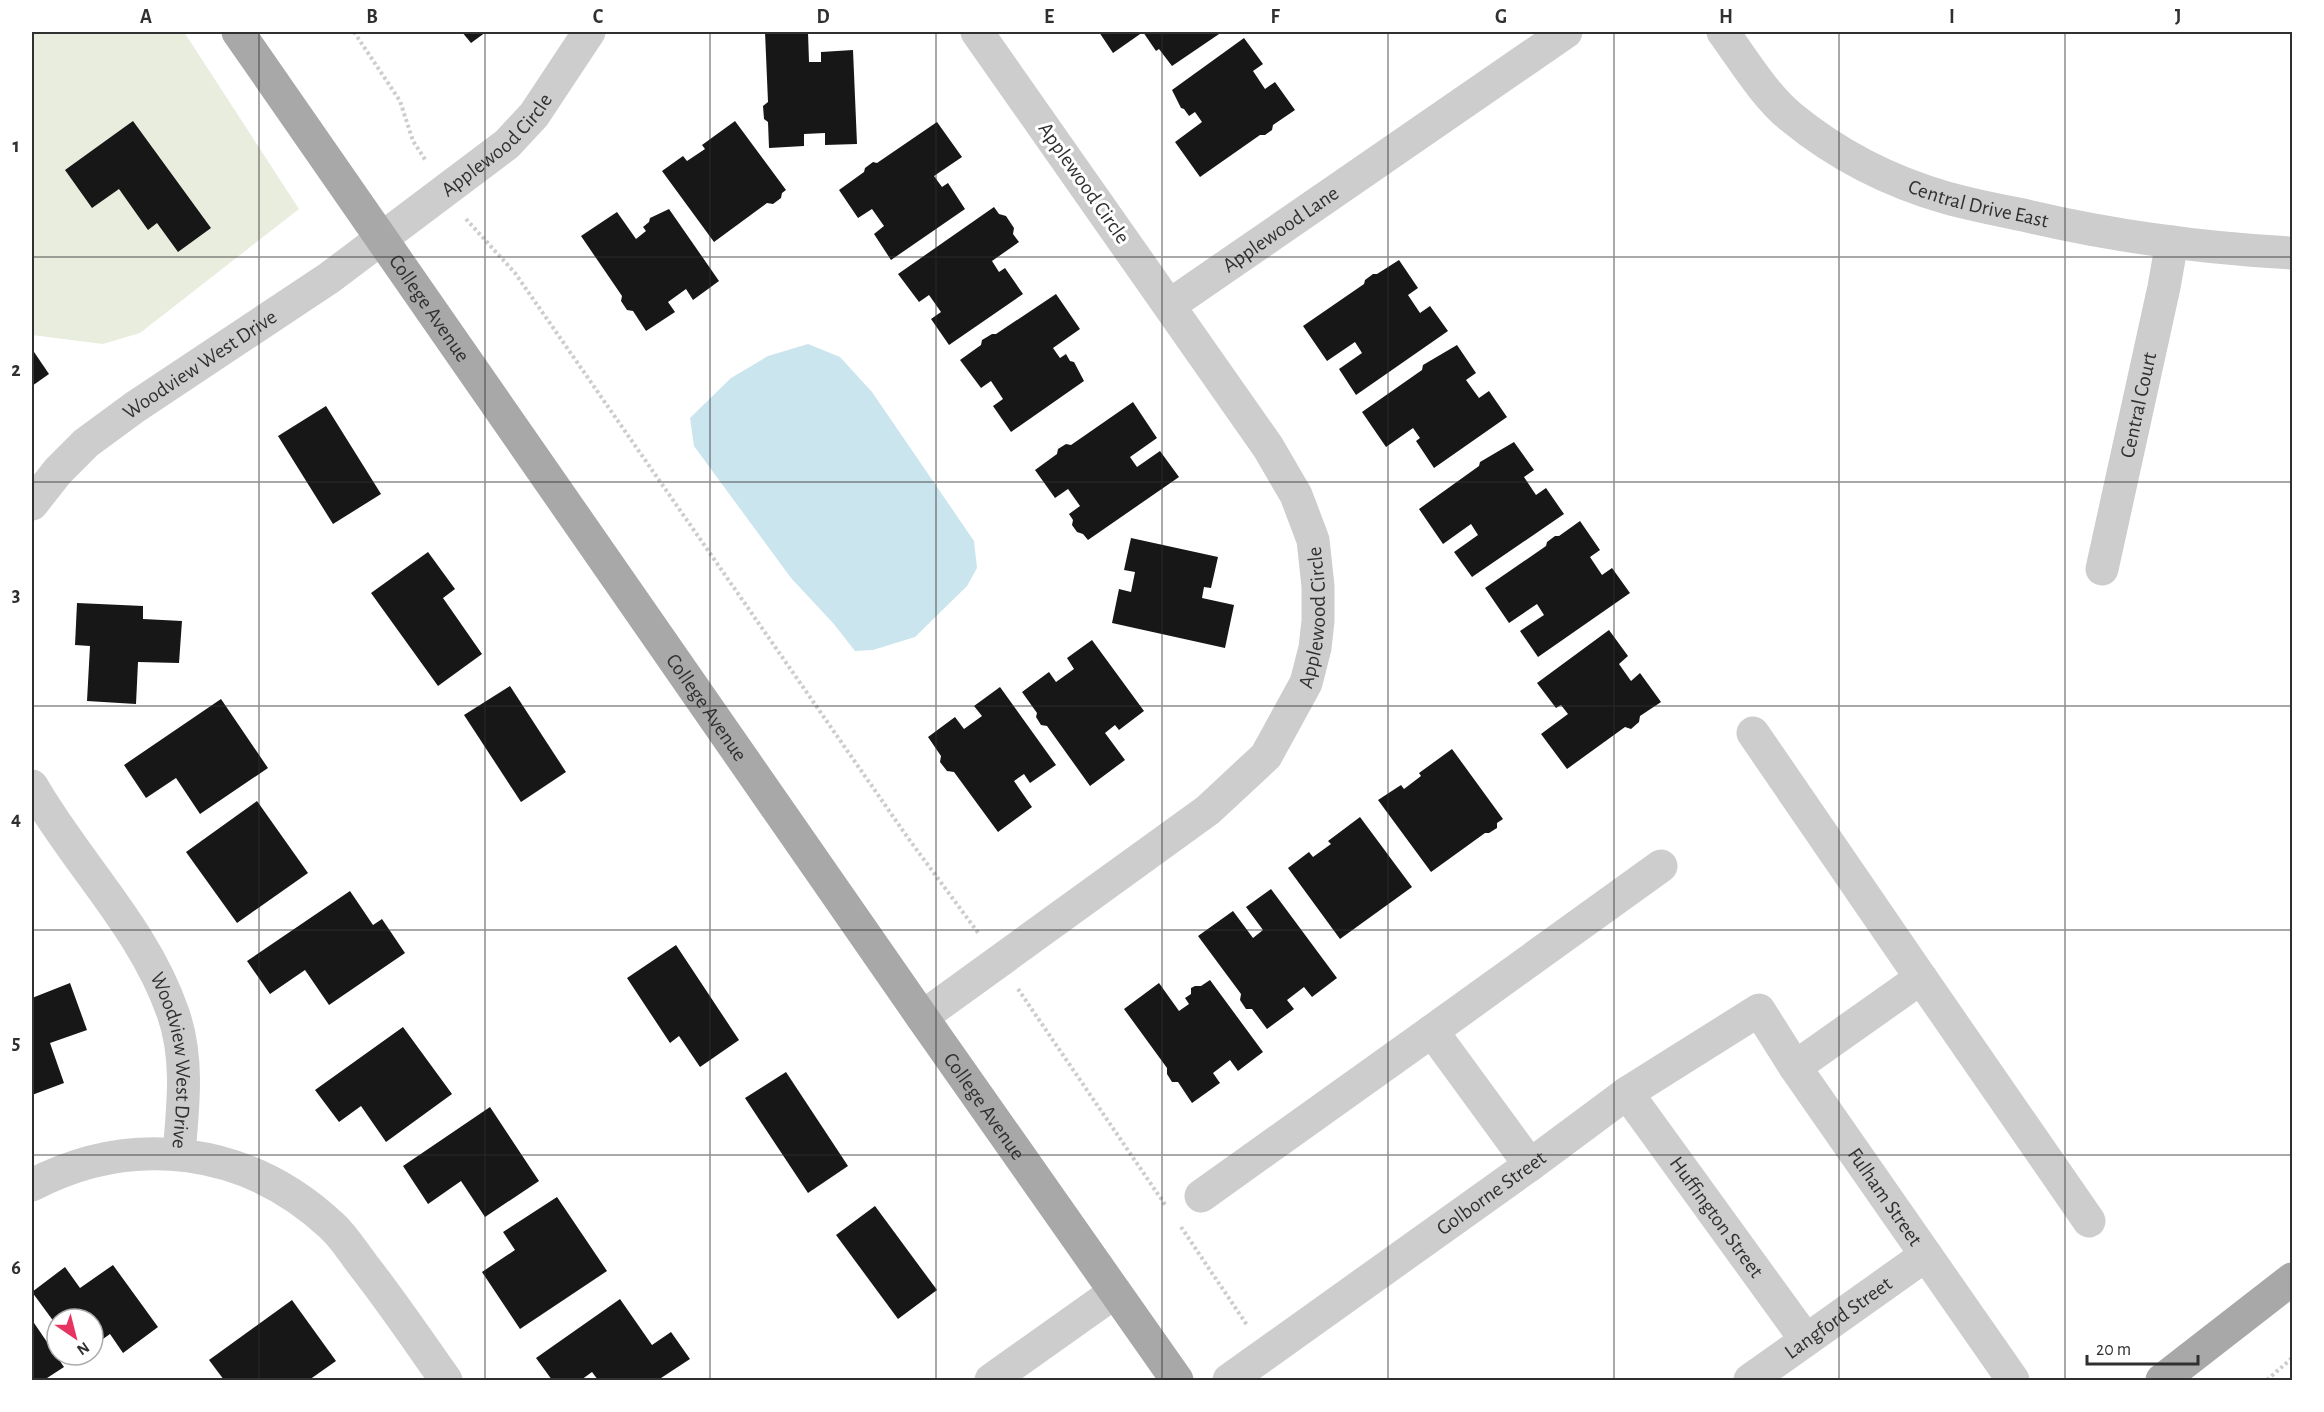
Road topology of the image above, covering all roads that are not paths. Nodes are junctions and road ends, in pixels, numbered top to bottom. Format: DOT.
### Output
graph roads {
  1 [pos="238,32"];
  2 [pos="589,32"];
  3 [pos="977,32"];
  4 [pos="1566,32"];
  5 [pos="1723,32"];
  6 [pos="382,238"];
  7 [pos="2172,242"];
  8 [pos="2292,253"];
  9 [pos="1170,305"];
  10 [pos="32,504"];
  11 [pos="2102,569"];
  12 [pos="1754,733"];
  13 [pos="32,786"];
  14 [pos="1661,866"];
  15 [pos="1921,978"];
  16 [pos="1759,1010"];
  17 [pos="922,1017"];
  18 [pos="1432,1031"];
  19 [pos="1795,1066"];
  20 [pos="1627,1092"];
  21 [pos="179,1153"];
  22 [pos="1530,1165"];
  23 [pos="32,1185"];
  24 [pos="1202,1196"];
  25 [pos="2088,1221"];
  26 [pos="1926,1255"];
  27 [pos="2292,1279"];
  28 [pos="1115,1292"];
  29 [pos="1806,1340"];
  30 [pos="446,1380"];
  31 [pos="991,1380"];
  32 [pos="1177,1380"];
  33 [pos="1229,1380"];
  34 [pos="1750,1380"];
  35 [pos="2013,1380"];
  36 [pos="2162,1380"];
  1 -- 6 [label="main road, College Avenue"];
  2 -- 6 [label="street, Applewood Circle"];
  3 -- 9 [label="street, Applewood Circle"];
  4 -- 9 [label="street, Applewood Lane"];
  5 -- 7 [label="street, Central Drive East"];
  6 -- 10 [label="street, Woodview West Drive"];
  6 -- 17 [label="main road, College Avenue"];
  7 -- 8 [label="street, Central Drive East"];
  7 -- 11 [label="street, Central Court"];
  9 -- 17 [label="street, Applewood Circle"];
  12 -- 15 [label="street"];
  13 -- 21 [label="street, Woodview West Drive"];
  14 -- 18 [label="street"];
  15 -- 19 [label="street"];
  15 -- 25 [label="street"];
  16 -- 19 [label="street, Fulham Street"];
  16 -- 20 [label="street, Golborne Street"];
  17 -- 28 [label="main road, College Avenue"];
  18 -- 22 [label="street"];
  18 -- 24 [label="street"];
  19 -- 26 [label="street, Fulham Street"];
  20 -- 22 [label="street, Golborne Street"];
  20 -- 29 [label="street, Huffington Street"];
  21 -- 23 [label="street"];
  21 -- 30 [label="street, Woodview West Drive"];
  22 -- 33 [label="street, Golborne Street"];
  26 -- 29 [label="street, Langford Street"];
  26 -- 35 [label="street, Fulham Street"];
  27 -- 36 [label="main road"];
  28 -- 31 [label="street"];
  28 -- 32 [label="main road, College Avenue"];
  29 -- 34 [label="street, Langford Street"];
}
